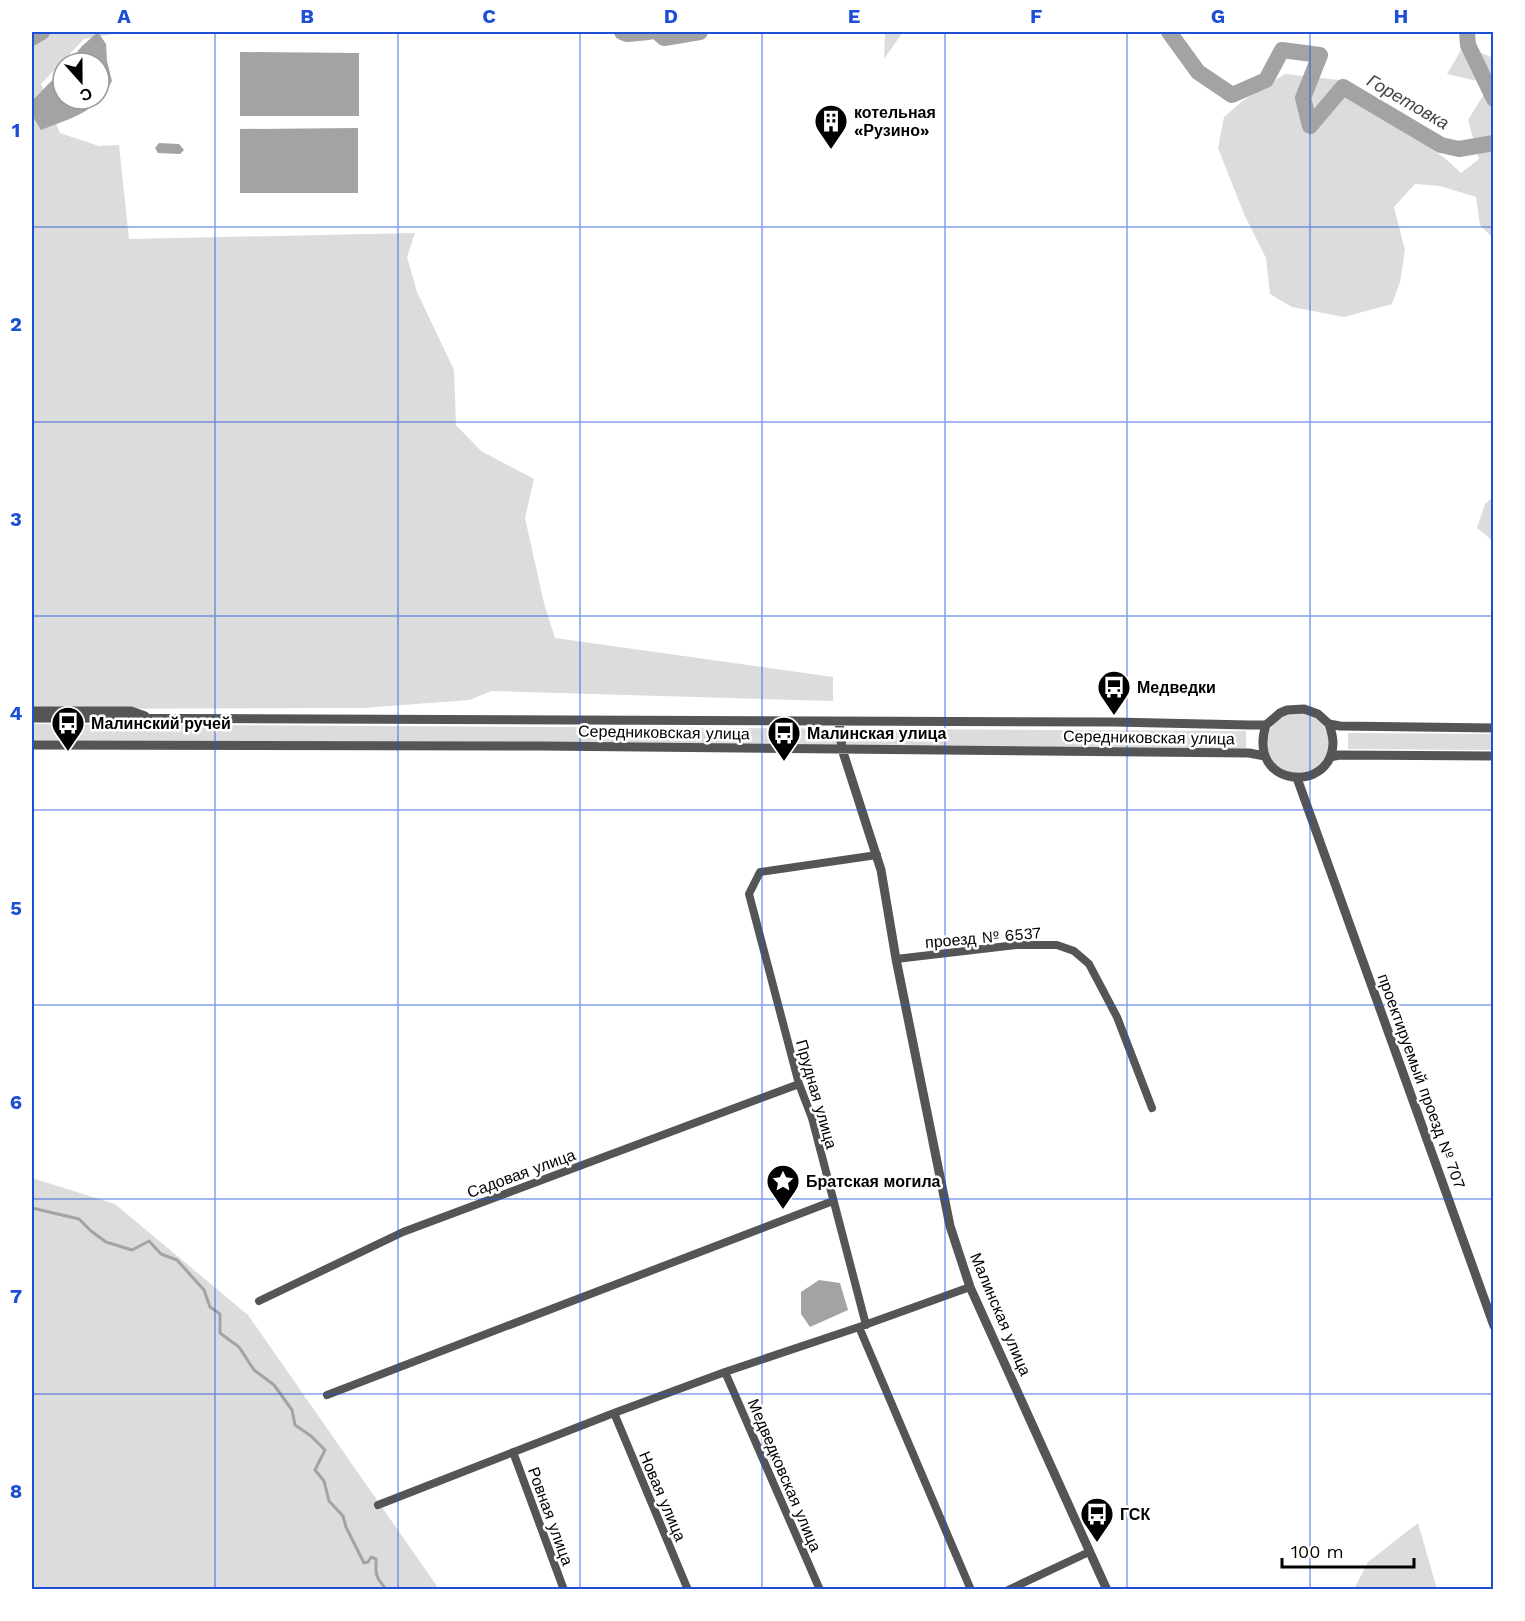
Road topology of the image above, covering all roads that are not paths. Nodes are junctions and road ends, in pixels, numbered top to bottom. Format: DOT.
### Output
graph roads {
  1 [pos="32,711"];
  2 [pos="32,718"];
  3 [pos="156,719"];
  4 [pos="839,722"];
  5 [pos="1329,724"];
  6 [pos="1266,725"];
  7 [pos="1494,728"];
  8 [pos="32,745"];
  9 [pos="842,749"];
  10 [pos="1265,756"];
  11 [pos="1494,756"];
  12 [pos="1330,757"];
  13 [pos="1297,778"];
  14 [pos="877,855"];
  15 [pos="896,959"];
  16 [pos="799,1084"];
  17 [pos="1152,1108"];
  18 [pos="833,1201"];
  19 [pos="970,1287"];
  20 [pos="259,1301"];
  21 [pos="863,1326"];
  22 [pos="1494,1326"];
  23 [pos="725,1372"];
  24 [pos="327,1395"];
  25 [pos="614,1413"];
  26 [pos="513,1452"];
  27 [pos="378,1505"];
  28 [pos="1089,1552"];
  29 [pos="564,1590"];
  30 [pos="688,1590"];
  31 [pos="820,1590"];
  32 [pos="971,1590"];
  33 [pos="1008,1590"];
  34 [pos="1107,1590"];
  1 -- 3 [label="street"];
  2 -- 3 [label="street, Середниковская улица"];
  3 -- 4 [label="street, Середниковская улица"];
  4 -- 6 [label="street, Середниковская улица"];
  4 -- 9 [label="street, Малинская улица"];
  5 -- 6 [label="street"];
  5 -- 7 [label="street"];
  5 -- 12 [label="street"];
  6 -- 10 [label="street"];
  8 -- 9 [label="street, Середниковская улица"];
  9 -- 10 [label="street, Середниковская улица"];
  9 -- 14 [label="street, Малинская улица"];
  10 -- 13 [label="street"];
  11 -- 12 [label="street"];
  12 -- 13 [label="street"];
  13 -- 22 [label="street, проектируемый проезд № 707"];
  14 -- 15 [label="street, Малинская улица"];
  14 -- 16 [label="street, Прудная улица"];
  15 -- 17 [label="street, проезд № 6537"];
  15 -- 19 [label="street, Малинская улица"];
  16 -- 18 [label="street, Прудная улица"];
  16 -- 20 [label="street, Садовая улица"];
  18 -- 21 [label="street, Прудная улица"];
  18 -- 24 [label="street"];
  19 -- 21 [label="street"];
  19 -- 28 [label="street, Малинская улица"];
  21 -- 23 [label="street"];
  21 -- 32 [label="street, Прудная улица"];
  23 -- 25 [label="street"];
  23 -- 31 [label="street, Медведковская улица"];
  25 -- 26 [label="street"];
  25 -- 30 [label="street, Новая улица"];
  26 -- 27 [label="street"];
  26 -- 29 [label="street, Ровная улица"];
  28 -- 33 [label="street"];
  28 -- 34 [label="street, Малинская улица"];
}
